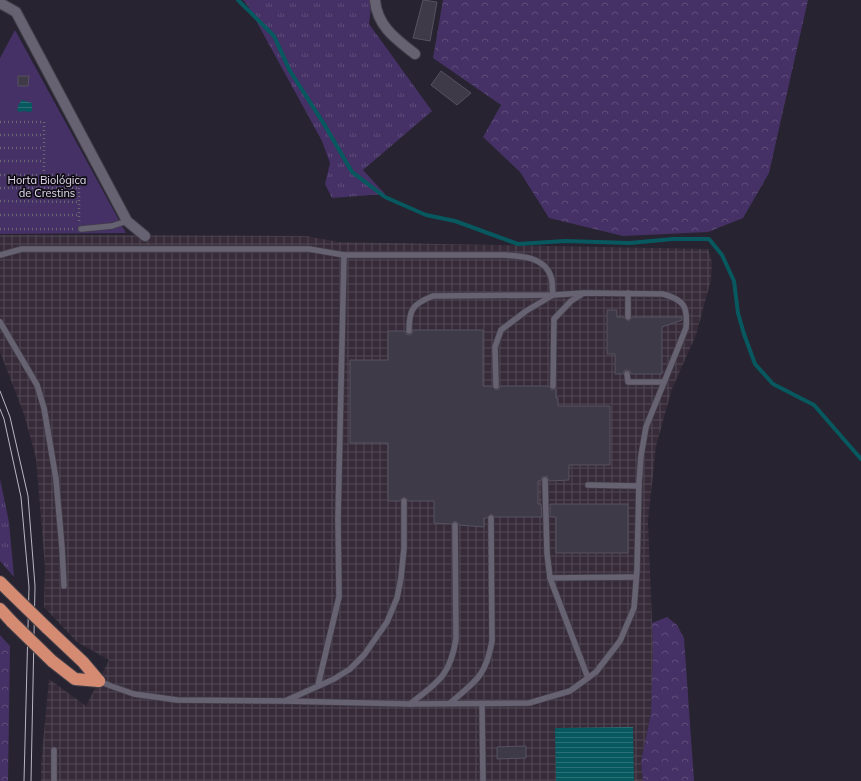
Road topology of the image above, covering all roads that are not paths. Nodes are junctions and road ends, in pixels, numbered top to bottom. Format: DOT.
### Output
graph roads {
  1 [pos="375,0"];
  2 [pos="0,3"];
  3 [pos="415,54"];
  4 [pos="127,221"];
  5 [pos="80,229"];
  6 [pos="145,236"];
  7 [pos="141,249"];
  8 [pos="0,255"];
  9 [pos="344,255"];
  10 [pos="584,293"];
  11 [pos="628,294"];
  12 [pos="553,295"];
  13 [pos="628,317"];
  14 [pos="0,322"];
  15 [pos="409,330"];
  16 [pos="628,374"];
  17 [pos="664,382"];
  18 [pos="496,386"];
  19 [pos="554,386"];
  20 [pos="545,480"];
  21 [pos="588,485"];
  22 [pos="639,486"];
  23 [pos="404,501"];
  24 [pos="491,518"];
  25 [pos="456,525"];
  26 [pos="636,577"];
  27 [pos="550,578"];
  28 [pos="0,582"];
  29 [pos="64,586"];
  30 [pos="0,609"];
  31 [pos="588,678"];
  32 [pos="99,681"];
  33 [pos="318,685"];
  34 [pos="285,701"];
  35 [pos="450,703"];
  36 [pos="410,704"];
  37 [pos="482,704"];
  38 [pos="54,750"];
  39 [pos="54,781"];
  40 [pos="483,781"];
  1 -- 3 [label="street"];
  2 -- 4 [label="street"];
  4 -- 5 [label="lane"];
  4 -- 6 [label="street"];
  6 -- 7 [label="lane"];
  7 -- 8 [label="lane"];
  7 -- 9 [label="lane"];
  9 -- 12 [label="lane"];
  9 -- 33 [label="lane"];
  10 -- 11 [label="lane"];
  10 -- 12 [label="lane"];
  10 -- 19 [label="lane"];
  11 -- 13 [label="lane"];
  11 -- 17 [label="lane"];
  12 -- 15 [label="lane"];
  12 -- 18 [label="lane"];
  14 -- 29 [label="lane"];
  16 -- 17 [label="lane"];
  17 -- 22 [label="lane"];
  20 -- 27 [label="lane"];
  21 -- 22 [label="lane"];
  22 -- 26 [label="lane"];
  23 -- 33 [label="lane"];
  24 -- 35 [label="lane"];
  25 -- 36 [label="lane"];
  26 -- 27 [label="lane"];
  26 -- 31 [label="lane"];
  27 -- 31 [label="lane"];
  28 -- 32 [label="highway, bridge"];
  30 -- 32 [label="highway, bridge"];
  31 -- 37 [label="lane"];
  32 -- 34 [label="lane"];
  33 -- 34 [label="lane"];
  34 -- 36 [label="lane"];
  35 -- 36 [label="lane"];
  35 -- 37 [label="lane"];
  37 -- 40 [label="lane"];
  38 -- 39 [label="lane"];
}
